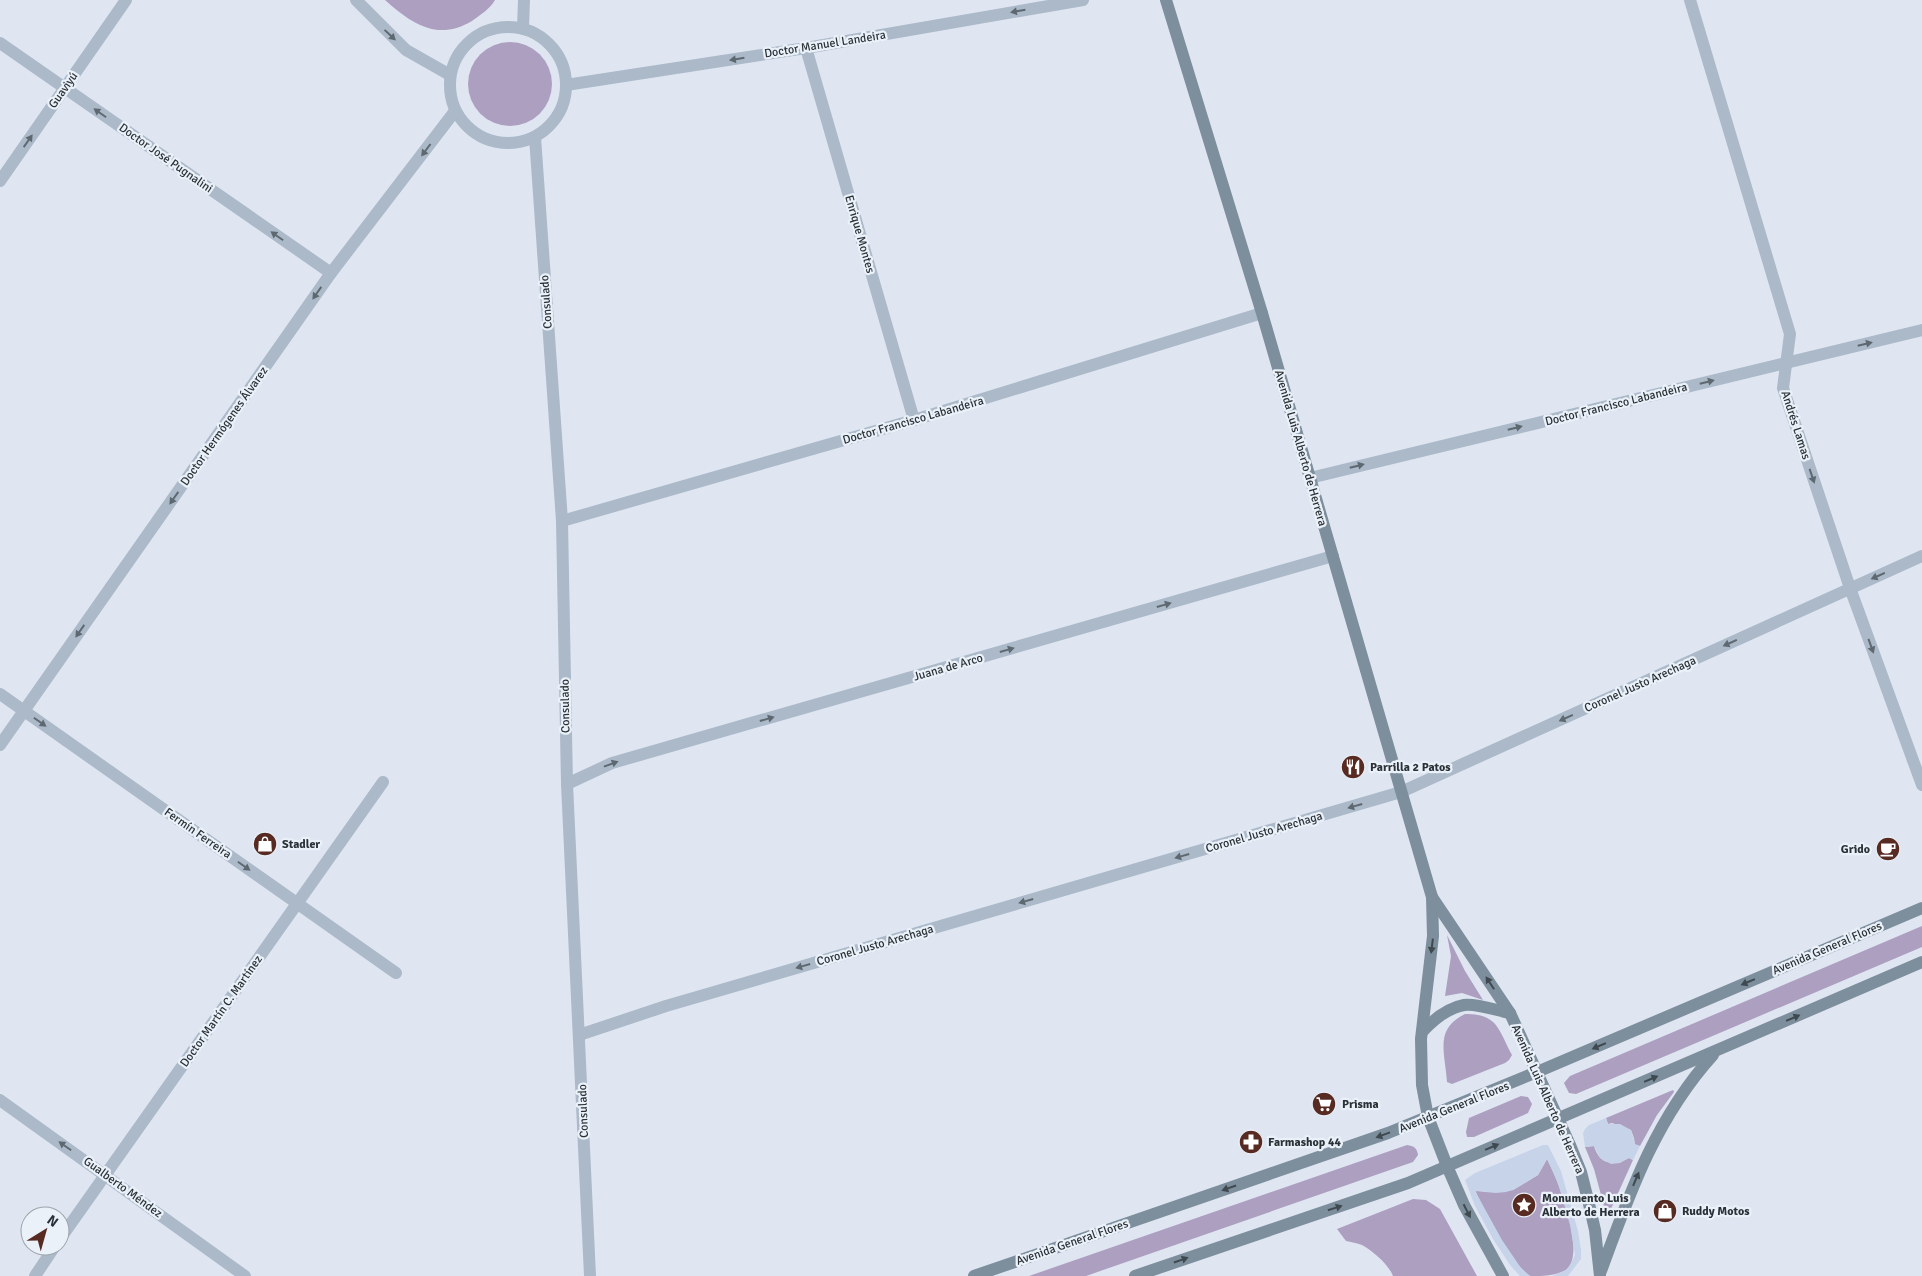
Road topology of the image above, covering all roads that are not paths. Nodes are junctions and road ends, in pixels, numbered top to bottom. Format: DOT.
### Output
graph roads {
  1 [pos="126,0"];
  2 [pos="356,0"];
  3 [pos="524,0"];
  4 [pos="1083,0"];
  5 [pos="1166,0"];
  6 [pos="1690,0"];
  7 [pos="523,28"];
  8 [pos="0,43"];
  9 [pos="806,48"];
  10 [pos="450,75"];
  11 [pos="566,85"];
  12 [pos="65,88"];
  13 [pos="455,111"];
  14 [pos="535,137"];
  15 [pos="0,181"];
  16 [pos="331,274"];
  17 [pos="1262,313"];
  18 [pos="1922,330"];
  19 [pos="1786,362"];
  20 [pos="914,420"];
  21 [pos="1310,478"];
  22 [pos="562,521"];
  23 [pos="1333,556"];
  24 [pos="1922,556"];
  25 [pos="1850,588"];
  26 [pos="0,694"];
  27 [pos="24,711"];
  28 [pos="0,745"];
  29 [pos="383,782"];
  30 [pos="566,784"];
  31 [pos="1922,785"];
  32 [pos="1402,792"];
  33 [pos="1432,897"];
  34 [pos="298,903"];
  35 [pos="1922,908"];
  36 [pos="1922,962"];
  37 [pos="396,973"];
  38 [pos="1510,1013"];
  39 [pos="1422,1032"];
  40 [pos="579,1035"];
  41 [pos="1716,1051"];
  42 [pos="1537,1072"];
  43 [pos="0,1100"];
  44 [pos="1428,1118"];
  45 [pos="1558,1119"];
  46 [pos="1447,1166"];
  47 [pos="105,1174"];
  48 [pos="70,1225"];
  49 [pos="48,1256"];
  50 [pos="1598,1275"];
  51 [pos="34,1276"];
  52 [pos="245,1276"];
  53 [pos="590,1276"];
  54 [pos="974,1276"];
  55 [pos="1135,1276"];
  56 [pos="1503,1276"];
  1 -- 12 [label="street, Guaviyú"];
  2 -- 10 [label="street, one-way"];
  3 -- 7 [label="street"];
  4 -- 9 [label="street, Doctor Manuel Landeira, one-way"];
  5 -- 17 [label="main road, Avenida Luis Alberto de Herrera"];
  6 -- 19 [label="street, Andrés Lamas"];
  7 -- 10 [label="street"];
  7 -- 11 [label="street"];
  8 -- 12 [label="street, Doctor José Pugnalini"];
  9 -- 11 [label="street, Doctor Manuel Landeira, one-way"];
  9 -- 20 [label="street, Enrique Montes"];
  10 -- 13 [label="street"];
  11 -- 14 [label="street"];
  15 -- 12 [label="street, Guaviyú, one-way"];
  16 -- 12 [label="street, Doctor José Pugnalini, one-way"];
  13 -- 14 [label="street"];
  13 -- 16 [label="street, Doctor Hermógenes Álvarez, one-way"];
  14 -- 22 [label="street, Consulado"];
  16 -- 27 [label="street, Doctor Hermógenes Álvarez, one-way"];
  17 -- 20 [label="street, Doctor Francisco Labandeira"];
  17 -- 21 [label="main road, Avenida Luis Alberto de Herrera"];
  19 -- 18 [label="street, Doctor Francisco Labandeira, one-way"];
  21 -- 19 [label="street, Doctor Francisco Labandeira, one-way"];
  19 -- 25 [label="street, Andrés Lamas, one-way"];
  20 -- 22 [label="street, Doctor Francisco Labandeira"];
  21 -- 23 [label="main road, Avenida Luis Alberto de Herrera"];
  22 -- 30 [label="street, Consulado"];
  30 -- 23 [label="street, Juana de Arco, one-way"];
  23 -- 32 [label="main road, Avenida Luis Alberto de Herrera"];
  24 -- 25 [label="street, Coronel Justo Arechaga, one-way"];
  25 -- 31 [label="street, Andrés Lamas, one-way"];
  25 -- 32 [label="street, Coronel Justo Arechaga, one-way"];
  26 -- 27 [label="street, Fermín Ferreira"];
  27 -- 28 [label="street, Doctor Hermógenes Álvarez"];
  27 -- 34 [label="street, Fermín Ferreira, one-way"];
  29 -- 34 [label="street, Doctor Martín C. Martínez"];
  30 -- 40 [label="street, Consulado"];
  32 -- 33 [label="main road, Avenida Luis Alberto de Herrera"];
  32 -- 40 [label="street, Coronel Justo Arechaga, one-way"];
  38 -- 33 [label="main road, Avenida Luis Alberto de Herrera, one-way"];
  33 -- 39 [label="main road, Avenida Luis Alberto de Herrera, one-way"];
  34 -- 37 [label="street, Fermín Ferreira"];
  34 -- 47 [label="street, Doctor Martín C. Martínez"];
  35 -- 42 [label="main road, Avenida General Flores, one-way"];
  41 -- 36 [label="main road, one-way"];
  38 -- 39 [label="main road, Avenida Luis Alberto de Herrera"];
  38 -- 42 [label="main road, Avenida Luis Alberto de Herrera"];
  39 -- 44 [label="main road, Avenida Luis Alberto de Herrera"];
  40 -- 53 [label="street, Consulado"];
  45 -- 41 [label="main road, one-way"];
  50 -- 41 [label="main road, Avenida Luis Alberto de Herrera, one-way"];
  42 -- 44 [label="main road, Avenida General Flores"];
  42 -- 45 [label="main road, Avenida Luis Alberto de Herrera"];
  47 -- 43 [label="street, Gualberto Méndez, one-way"];
  44 -- 46 [label="main road, Avenida Luis Alberto de Herrera"];
  44 -- 54 [label="main road, Avenida General Flores, one-way"];
  46 -- 45 [label="main road, one-way"];
  45 -- 50 [label="main road, Avenida Luis Alberto de Herrera"];
  55 -- 46 [label="main road, one-way"];
  46 -- 56 [label="main road, Avenida Luis Alberto de Herrera, one-way"];
  47 -- 48 [label="street, Doctor Martín C. Martínez"];
  47 -- 52 [label="street, Gualberto Méndez"];
  49 -- 51 [label="street"];
}
